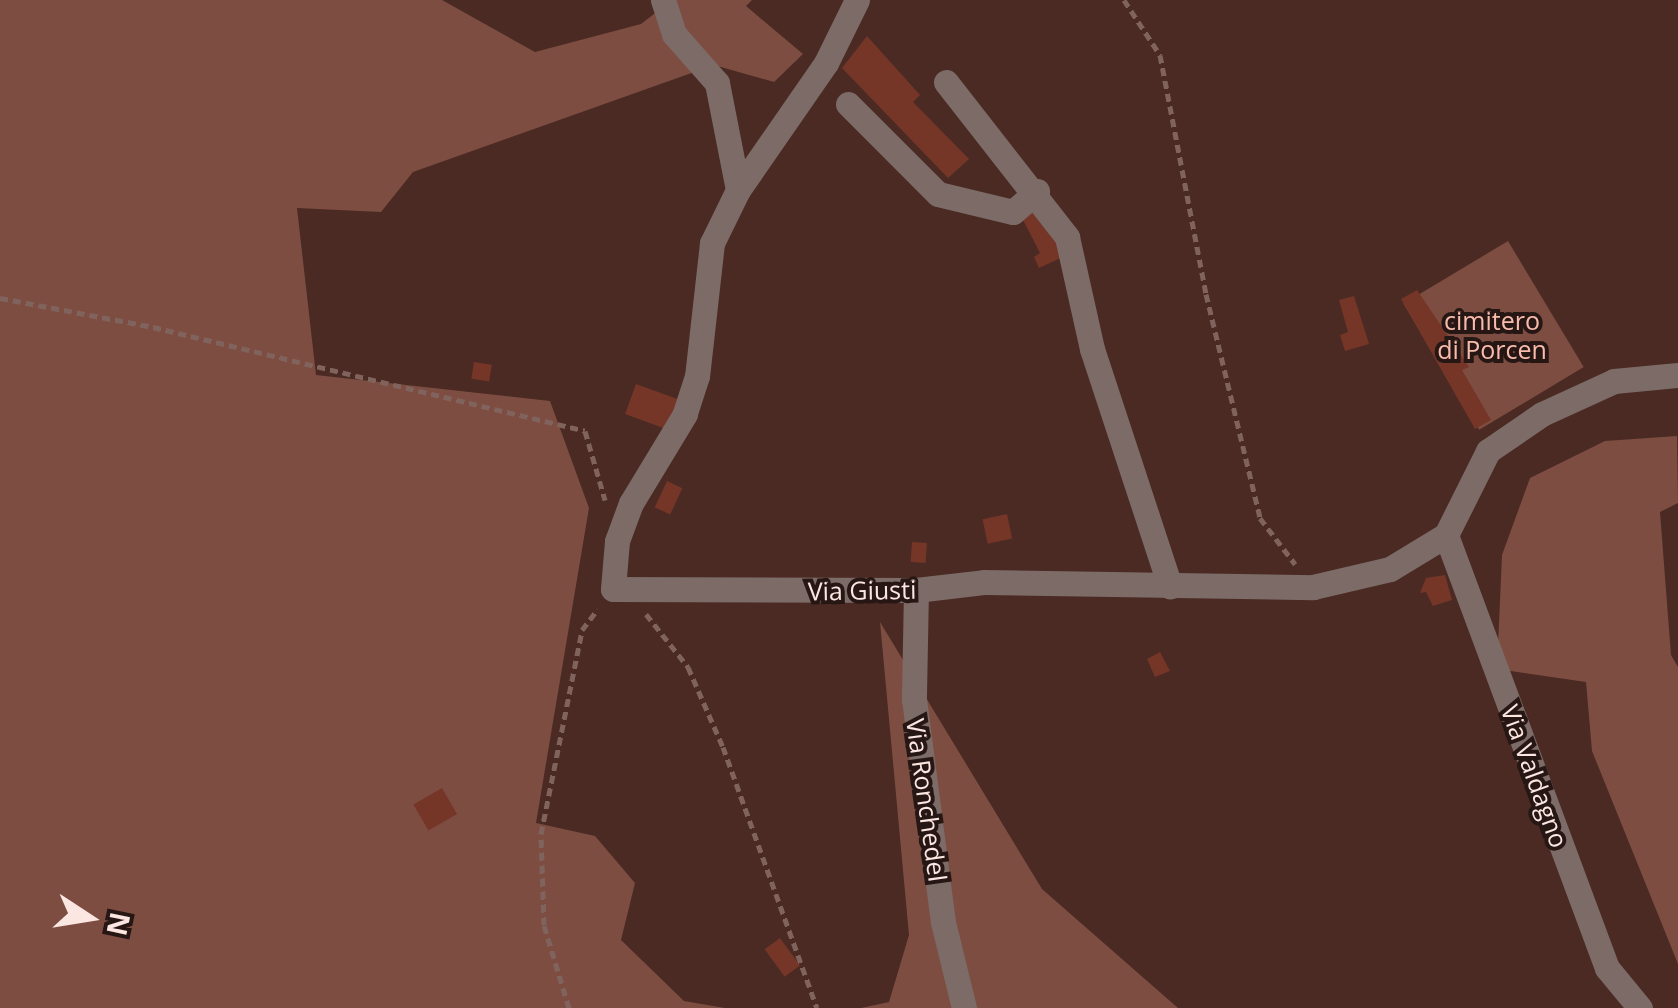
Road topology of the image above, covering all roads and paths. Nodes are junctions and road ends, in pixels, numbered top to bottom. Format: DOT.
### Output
graph roads {
  1 [pos="663,0"];
  2 [pos="857,0"];
  3 [pos="1124,0"];
  4 [pos="946,82"];
  5 [pos="848,104"];
  6 [pos="738,190"];
  7 [pos="1037,191"];
  8 [pos="0,298"];
  9 [pos="1678,374"];
  10 [pos="1446,534"];
  11 [pos="617,542"];
  12 [pos="1170,586"];
  13 [pos="1312,587"];
  14 [pos="613,589"];
  15 [pos="916,590"];
  16 [pos="569,1008"];
  17 [pos="817,1008"];
  18 [pos="964,1008"];
  19 [pos="1640,1008"];
  1 -- 6 [label="street"];
  2 -- 6 [label="street"];
  3 -- 13 [label="path"];
  4 -- 7 [label="street"];
  5 -- 7 [label="street"];
  6 -- 11 [label="street"];
  7 -- 12 [label="street"];
  8 -- 11 [label="path"];
  9 -- 10 [label="street"];
  10 -- 13 [label="street, Via Giusti"];
  10 -- 19 [label="street, Via Valdagno"];
  11 -- 14 [label="street"];
  12 -- 13 [label="street, Via Giusti"];
  12 -- 15 [label="street, Via Giusti"];
  14 -- 15 [label="street, Via Giusti"];
  14 -- 16 [label="path"];
  14 -- 17 [label="path"];
  15 -- 18 [label="street, Via Ronchedel"];
}
